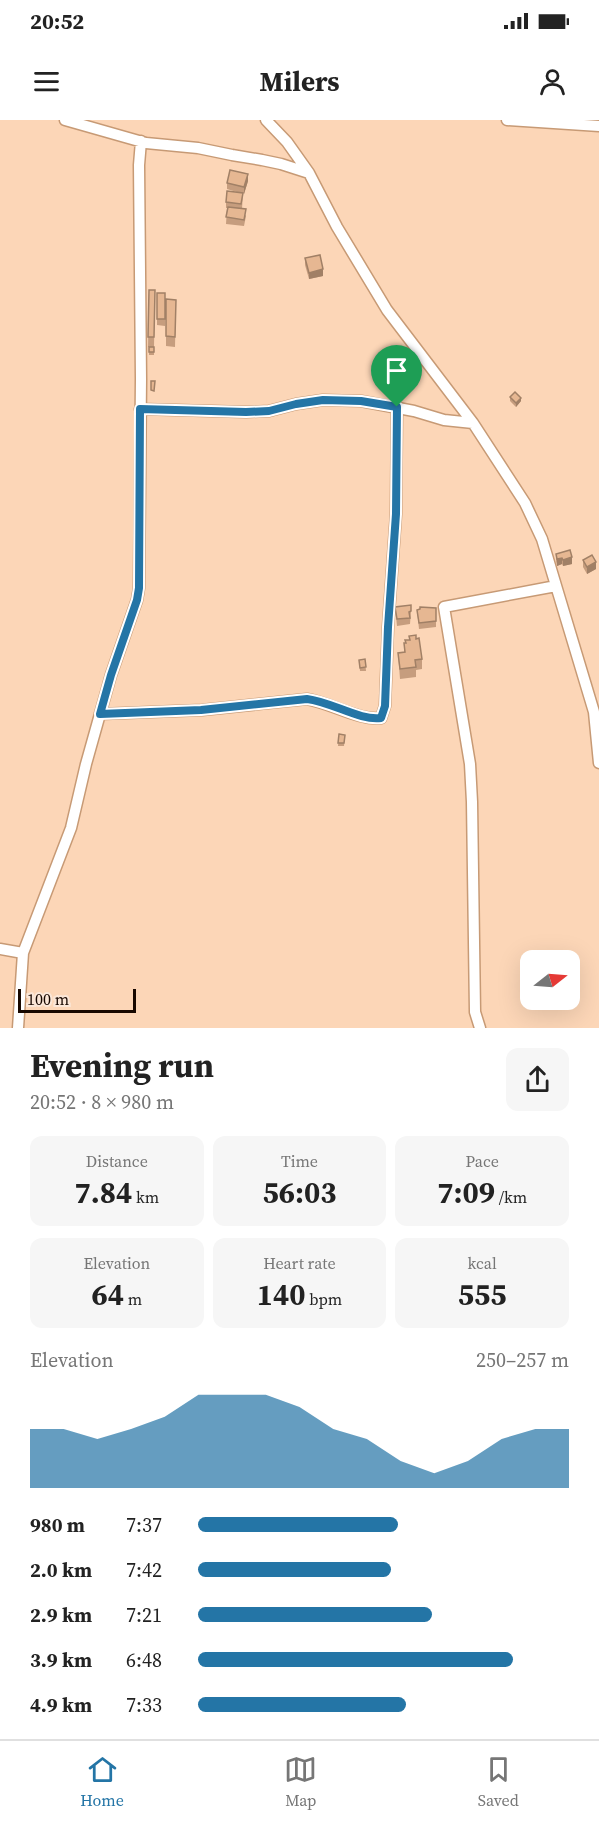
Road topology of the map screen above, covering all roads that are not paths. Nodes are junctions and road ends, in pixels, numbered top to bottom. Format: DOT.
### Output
graph roads {
  1 [pos="64,120"];
  2 [pos="266,120"];
  3 [pos="507,120"];
  4 [pos="599,126"];
  5 [pos="141,141"];
  6 [pos="309,173"];
  7 [pos="397,407"];
  8 [pos="140,409"];
  9 [pos="473,423"];
  10 [pos="556,586"];
  11 [pos="100,714"];
  12 [pos="599,763"];
  13 [pos="0,949"];
  14 [pos="23,953"];
  15 [pos="18,1028"];
  16 [pos="480,1028"];
  1 -- 5 [label="street"];
  2 -- 6 [label="street"];
  3 -- 4 [label="street"];
  5 -- 6 [label="street"];
  5 -- 8 [label="street"];
  6 -- 9 [label="street"];
  7 -- 8 [label="street"];
  7 -- 9 [label="street"];
  7 -- 11 [label="street"];
  8 -- 11 [label="street"];
  9 -- 10 [label="street"];
  10 -- 12 [label="street"];
  10 -- 16 [label="street"];
  11 -- 14 [label="street"];
  13 -- 14 [label="street"];
  14 -- 15 [label="street"];
}
